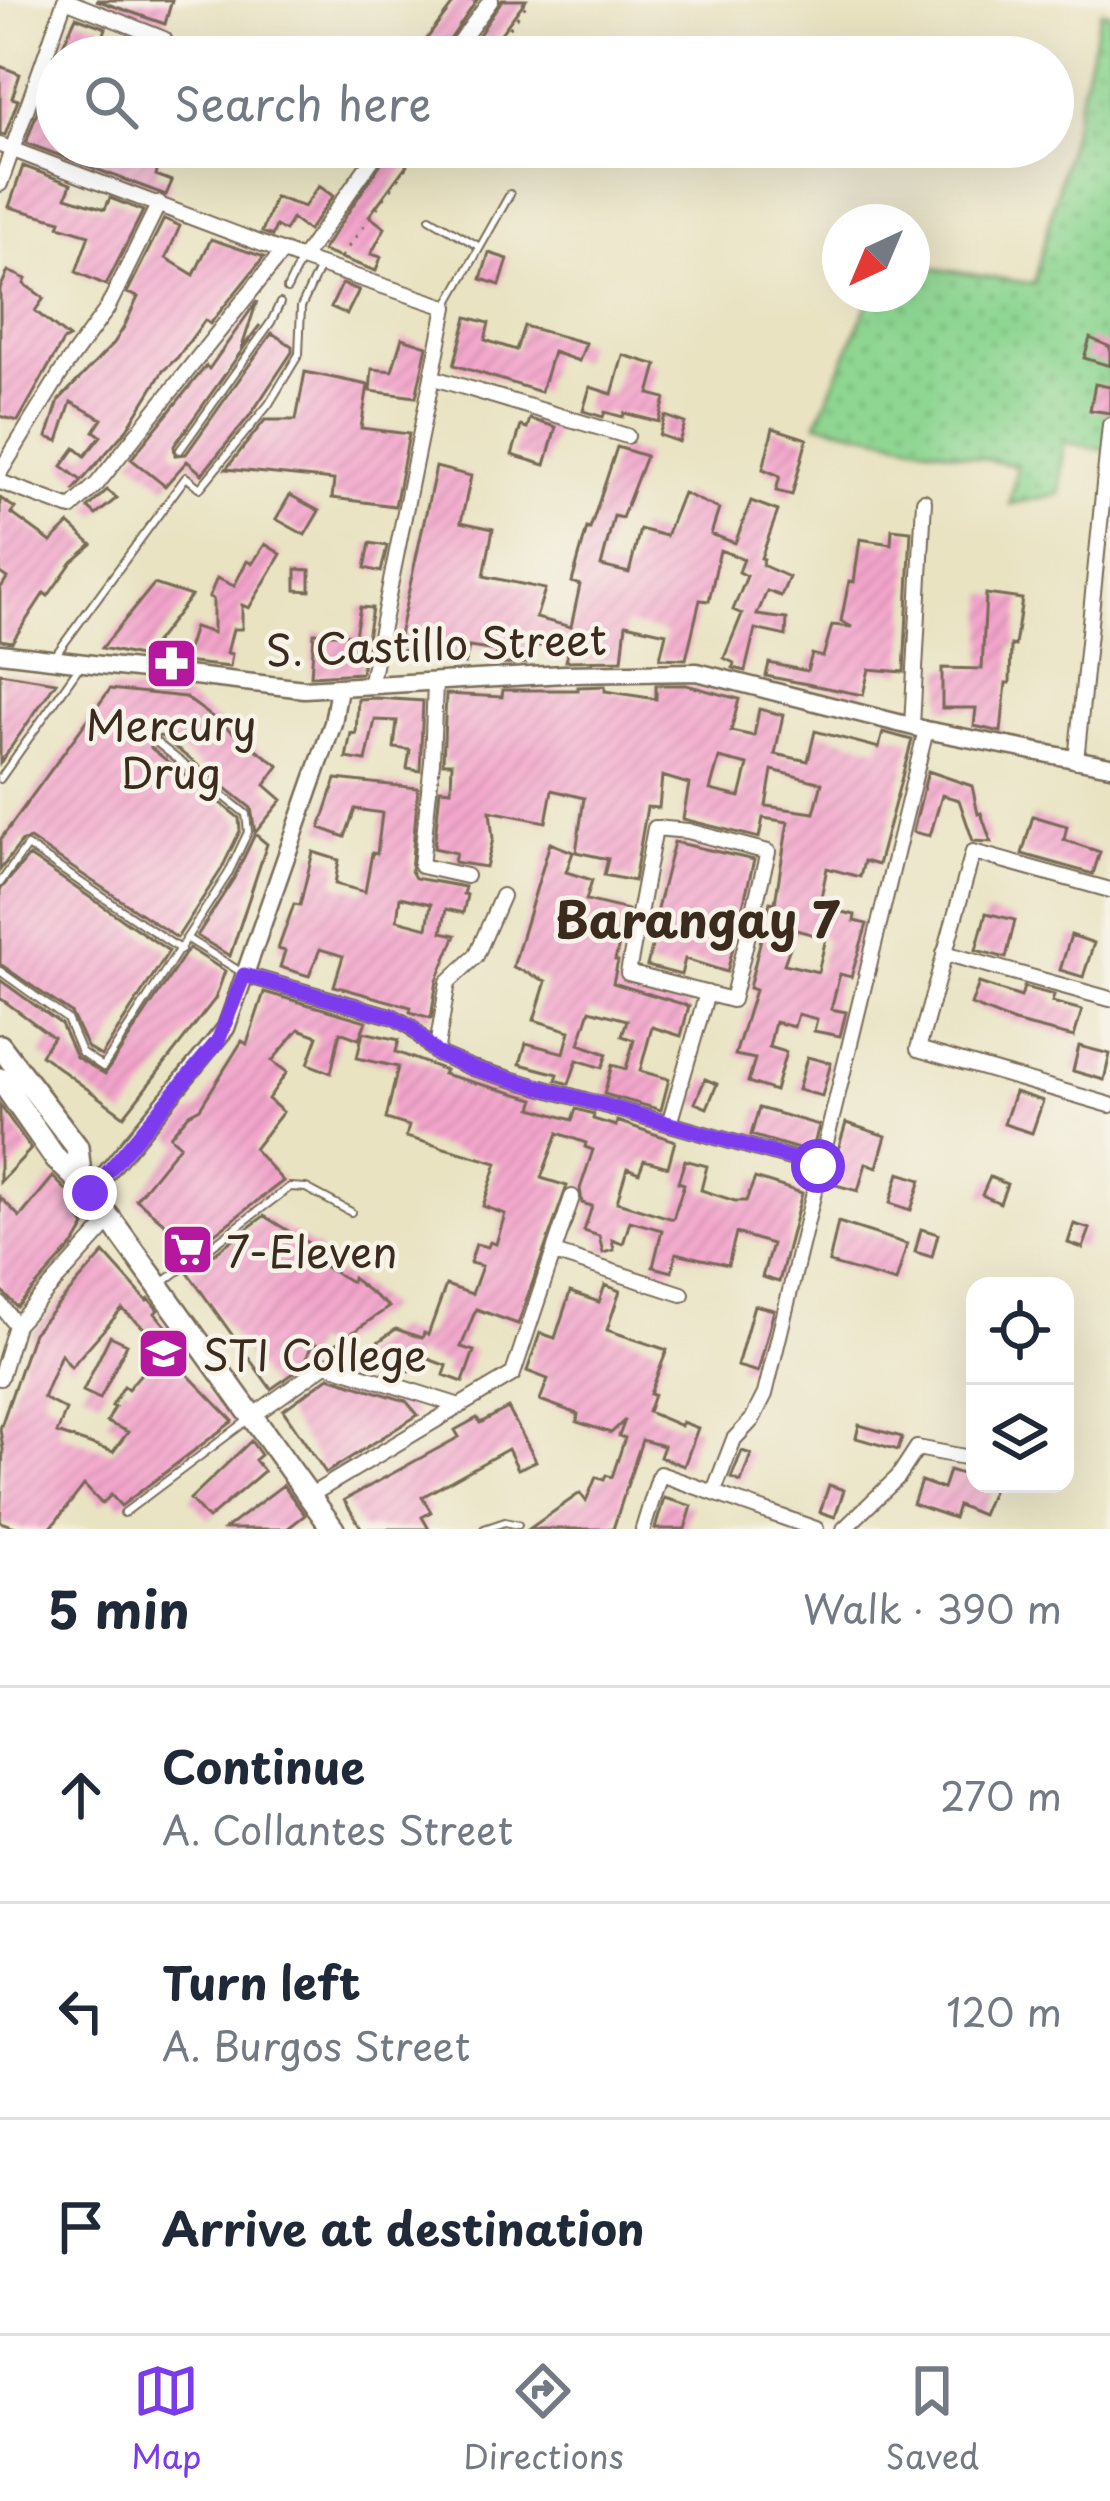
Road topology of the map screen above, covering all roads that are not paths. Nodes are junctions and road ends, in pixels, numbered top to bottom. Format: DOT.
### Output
graph roads {
  1 [pos="65,0"];
  2 [pos="491,0"];
  3 [pos="50,36"];
  4 [pos="156,36"];
  5 [pos="464,36"];
  6 [pos="36,71"];
  7 [pos="5,147"];
  8 [pos="36,158"];
  9 [pos="63,168"];
  10 [pos="366,168"];
  11 [pos="0,184"];
  12 [pos="510,194"];
  13 [pos="159,203"];
  14 [pos="430,218"];
  15 [pos="480,247"];
  16 [pos="283,251"];
  17 [pos="302,259"];
  18 [pos="327,267"];
  19 [pos="287,289"];
  20 [pos="280,303"];
  21 [pos="446,308"];
  22 [pos="434,378"];
  23 [pos="1110,425"];
  24 [pos="627,436"];
  25 [pos="179,450"];
  26 [pos="0,472"];
  27 [pos="0,482"];
  28 [pos="923,501"];
  29 [pos="0,653"];
  30 [pos="51,660"];
  31 [pos="81,664"];
  32 [pos="435,682"];
  33 [pos="370,686"];
  34 [pos="339,688"];
  35 [pos="919,728"];
  36 [pos="156,742"];
  37 [pos="1076,761"];
  38 [pos="1110,766"];
  39 [pos="0,778"];
  40 [pos="466,876"];
  41 [pos="0,883"];
  42 [pos="1110,890"];
  43 [pos="502,896"];
  44 [pos="188,939"];
  45 [pos="181,950"];
  46 [pos="944,953"];
  47 [pos="0,971"];
  48 [pos="244,975"];
  49 [pos="707,993"];
  50 [pos="1110,998"];
  51 [pos="0,1046"];
  52 [pos="436,1053"];
  53 [pos="0,1079"];
  54 [pos="1110,1105"];
  55 [pos="669,1124"];
  56 [pos="818,1166"];
  57 [pos="86,1188"];
  58 [pos="572,1197"];
  59 [pos="351,1212"];
  60 [pos="111,1220"];
  61 [pos="554,1253"];
  62 [pos="158,1286"];
  63 [pos="682,1294"];
  64 [pos="0,1304"];
  65 [pos="16,1325"];
  66 [pos="0,1378"];
  67 [pos="460,1406"];
  68 [pos="251,1417"];
  69 [pos="966,1457"];
  70 [pos="714,1491"];
  71 [pos="309,1496"];
  72 [pos="124,1514"];
  73 [pos="518,1525"];
  74 [pos="333,1529"];
  75 [pos="484,1529"];
  76 [pos="643,1529"];
  77 [pos="816,1529"];
  78 [pos="844,1529"];
  1 -- 3 [label="street"];
  1 -- 4 [label="street"];
  2 -- 5 [label="street"];
  6 -- 7 [label="street"];
  7 -- 8 [label="street"];
  7 -- 11 [label="street"];
  9 -- 13 [label="street"];
  10 -- 17 [label="street"];
  12 -- 15 [label="lane"];
  13 -- 16 [label="street"];
  13 -- 26 [label="street"];
  14 -- 15 [label="lane"];
  15 -- 21 [label="lane"];
  16 -- 17 [label="street"];
  16 -- 27 [label="street"];
  17 -- 18 [label="street"];
  17 -- 19 [label="lane"];
  18 -- 21 [label="street"];
  18 -- 30 [label="lane"];
  20 -- 25 [label="lane"];
  21 -- 22 [label="street"];
  22 -- 24 [label="street"];
  22 -- 33 [label="street"];
  23 -- 37 [label="street"];
  28 -- 35 [label="street"];
  29 -- 30 [label="street, S. Castillo Street"];
  30 -- 31 [label="street, S. Castillo Street"];
  31 -- 34 [label="street, S. Castillo Street"];
  31 -- 39 [label="lane"];
  32 -- 33 [label="street, S. Castillo Street"];
  32 -- 35 [label="street, S. Castillo Street"];
  32 -- 40 [label="street"];
  33 -- 34 [label="street, S. Castillo Street"];
  34 -- 48 [label="street"];
  35 -- 37 [label="street, S. Castillo Street"];
  35 -- 56 [label="street"];
  36 -- 44 [label="lane"];
  37 -- 38 [label="street, S. Castillo Street"];
  41 -- 45 [label="lane"];
  42 -- 46 [label="street"];
  43 -- 52 [label="street"];
  44 -- 45 [label="lane"];
  44 -- 48 [label="lane"];
  45 -- 47 [label="lane"];
  46 -- 50 [label="street"];
  46 -- 54 [label="street"];
  48 -- 52 [label="street"];
  48 -- 57 [label="street"];
  49 -- 49 [label="street"];
  49 -- 55 [label="street"];
  51 -- 57 [label="main road"];
  52 -- 55 [label="street"];
  53 -- 57 [label="main road"];
  55 -- 56 [label="street"];
  56 -- 70 [label="street"];
  57 -- 60 [label="main road"];
  58 -- 61 [label="street"];
  59 -- 62 [label="lane"];
  60 -- 62 [label="main road"];
  60 -- 65 [label="street"];
  61 -- 63 [label="street"];
  61 -- 67 [label="street"];
  62 -- 68 [label="main road"];
  64 -- 65 [label="street"];
  65 -- 66 [label="street"];
  67 -- 68 [label="street"];
  67 -- 71 [label="street"];
  68 -- 71 [label="main road"];
  68 -- 72 [label="lane"];
  69 -- 78 [label="street"];
  70 -- 76 [label="street"];
  70 -- 77 [label="street"];
  71 -- 74 [label="main road"];
  73 -- 75 [label="lane"];
}
